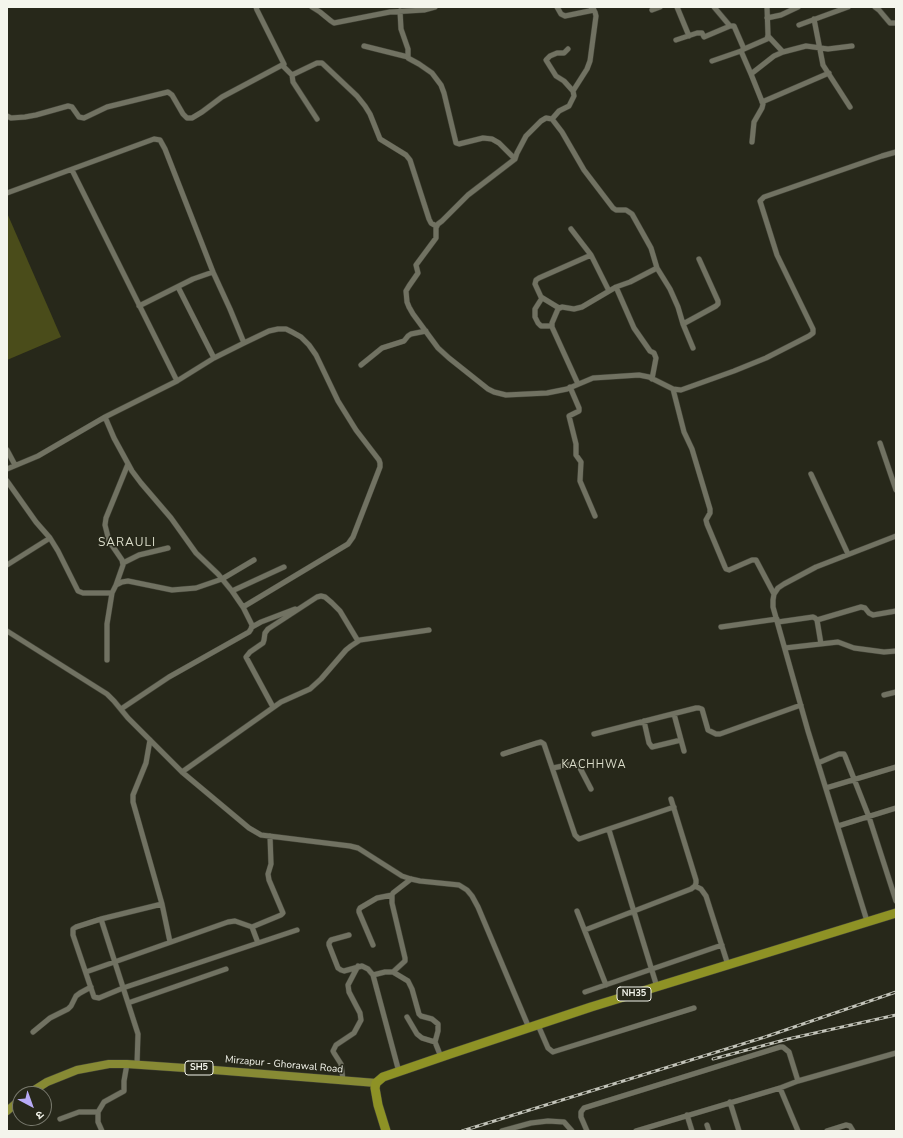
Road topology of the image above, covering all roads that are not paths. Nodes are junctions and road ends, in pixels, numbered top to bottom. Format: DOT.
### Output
graph roads {
  1 [pos="256,7"];
  2 [pos="312,7"];
  3 [pos="435,7"];
  4 [pos="557,7"];
  5 [pos="660,7"];
  6 [pos="677,7"];
  7 [pos="714,7"];
  8 [pos="767,7"];
  9 [pos="798,7"];
  10 [pos="848,7"];
  11 [pos="875,7"];
  12 [pos="593,9"];
  13 [pos="652,10"];
  14 [pos="400,11"];
  15 [pos="767,18"];
  16 [pos="814,19"];
  17 [pos="896,23"];
  18 [pos="799,25"];
  19 [pos="730,26"];
  20 [pos="689,36"];
  21 [pos="768,36"];
  22 [pos="676,40"];
  23 [pos="364,46"];
  24 [pos="852,46"];
  25 [pos="820,47"];
  26 [pos="568,49"];
  27 [pos="743,50"];
  28 [pos="783,52"];
  29 [pos="408,57"];
  30 [pos="712,61"];
  31 [pos="282,65"];
  32 [pos="829,73"];
  33 [pos="751,74"];
  34 [pos="292,75"];
  35 [pos="573,91"];
  36 [pos="762,102"];
  37 [pos="850,107"];
  38 [pos="8,117"];
  39 [pos="317,119"];
  40 [pos="552,119"];
  41 [pos="752,142"];
  42 [pos="896,152"];
  43 [pos="515,159"];
  44 [pos="72,170"];
  45 [pos="7,193"];
  46 [pos="436,226"];
  47 [pos="571,229"];
  48 [pos="591,255"];
  49 [pos="699,259"];
  50 [pos="657,268"];
  51 [pos="213,272"];
  52 [pos="178,287"];
  53 [pos="616,287"];
  54 [pos="609,291"];
  55 [pos="542,298"];
  56 [pos="139,306"];
  57 [pos="559,308"];
  58 [pos="683,324"];
  59 [pos="552,326"];
  60 [pos="426,331"];
  61 [pos="244,343"];
  62 [pos="693,348"];
  63 [pos="214,358"];
  64 [pos="362,365"];
  65 [pos="652,379"];
  66 [pos="176,380"];
  67 [pos="578,384"];
  68 [pos="570,387"];
  69 [pos="674,389"];
  70 [pos="105,417"];
  71 [pos="880,443"];
  72 [pos="7,450"];
  73 [pos="128,464"];
  74 [pos="15,465"];
  75 [pos="7,469"];
  76 [pos="811,474"];
  77 [pos="7,481"];
  78 [pos="896,490"];
  79 [pos="595,516"];
  80 [pos="896,536"];
  81 [pos="50,538"];
  82 [pos="168,548"];
  83 [pos="848,554"];
  84 [pos="254,560"];
  85 [pos="123,563"];
  86 [pos="7,565"];
  87 [pos="284,567"];
  88 [pos="222,579"];
  89 [pos="116,585"];
  90 [pos="232,591"];
  91 [pos="112,593"];
  92 [pos="774,594"];
  93 [pos="306,605"];
  94 [pos="243,607"];
  95 [pos="896,611"];
  96 [pos="817,620"];
  97 [pos="777,621"];
  98 [pos="252,627"];
  99 [pos="721,627"];
  100 [pos="429,630"];
  101 [pos="7,631"];
  102 [pos="358,641"];
  103 [pos="821,644"];
  104 [pos="785,648"];
  105 [pos="896,651"];
  106 [pos="107,660"];
  107 [pos="896,692"];
  108 [pos="884,695"];
  109 [pos="801,705"];
  110 [pos="273,707"];
  111 [pos="121,709"];
  112 [pos="674,714"];
  113 [pos="644,721"];
  114 [pos="594,734"];
  115 [pos="150,740"];
  116 [pos="681,740"];
  117 [pos="684,751"];
  118 [pos="502,754"];
  119 [pos="818,763"];
  120 [pos="896,767"];
  121 [pos="553,768"];
  122 [pos="182,772"];
  123 [pos="854,779"];
  124 [pos="826,788"];
  125 [pos="591,789"];
  126 [pos="671,799"];
  127 [pos="674,807"];
  128 [pos="896,808"];
  129 [pos="869,817"];
  130 [pos="838,826"];
  131 [pos="609,830"];
  132 [pos="270,836"];
  133 [pos="411,879"];
  134 [pos="695,886"];
  135 [pos="392,896"];
  136 [pos="896,901"];
  137 [pos="162,904"];
  138 [pos="577,911"];
  139 [pos="634,911"];
  140 [pos="896,913"];
  141 [pos="100,919"];
  142 [pos="867,921"];
  143 [pos="252,926"];
  144 [pos="297,930"];
  145 [pos="585,930"];
  146 [pos="349,935"];
  147 [pos="170,942"];
  148 [pos="258,943"];
  149 [pos="373,945"];
  150 [pos="722,945"];
  151 [pos="114,962"];
  152 [pos="728,965"];
  153 [pos="358,966"];
  154 [pos="651,969"];
  155 [pos="226,970"];
  156 [pos="86,972"];
  157 [pos="393,972"];
  158 [pos="373,975"];
  159 [pos="606,985"];
  160 [pos="90,987"];
  161 [pos="657,987"];
  162 [pos="123,988"];
  163 [pos="585,992"];
  164 [pos="128,1003"];
  165 [pos="694,1008"];
  166 [pos="407,1017"];
  167 [pos="534,1026"];
  168 [pos="33,1032"];
  169 [pos="435,1042"];
  170 [pos="896,1052"];
  171 [pos="441,1057"];
  172 [pos="127,1064"];
  173 [pos="137,1064"];
  174 [pos="399,1072"];
  175 [pos="343,1080"];
  176 [pos="798,1081"];
  177 [pos="376,1083"];
  178 [pos="41,1086"];
  179 [pos="780,1088"];
  180 [pos="730,1102"];
  181 [pos="98,1112"];
  182 [pos="687,1115"];
  183 [pos="60,1119"];
  184 [pos="658,1124"];
  185 [pos="514,1129"];
  186 [pos="102,1131"];
  187 [pos="386,1131"];
  188 [pos="502,1131"];
  189 [pos="572,1131"];
  190 [pos="587,1131"];
  191 [pos="636,1131"];
  192 [pos="661,1131"];
  193 [pos="692,1131"];
  194 [pos="739,1131"];
  195 [pos="798,1131"];
  196 [pos="827,1131"];
  197 [pos="853,1131"];
  1 -- 31 [label="street"];
  2 -- 14 [label="street"];
  3 -- 14 [label="street"];
  4 -- 12 [label="street"];
  5 -- 13 [label="street"];
  6 -- 20 [label="street"];
  7 -- 19 [label="street"];
  8 -- 15 [label="street"];
  9 -- 15 [label="street"];
  10 -- 16 [label="street"];
  11 -- 17 [label="street"];
  12 -- 35 [label="street"];
  14 -- 29 [label="street"];
  15 -- 21 [label="street"];
  16 -- 18 [label="street"];
  16 -- 25 [label="street"];
  19 -- 20 [label="street"];
  19 -- 27 [label="street"];
  20 -- 22 [label="street"];
  21 -- 27 [label="street"];
  21 -- 28 [label="street"];
  23 -- 29 [label="street"];
  24 -- 25 [label="street"];
  25 -- 28 [label="street"];
  25 -- 32 [label="street"];
  26 -- 35 [label="street"];
  27 -- 30 [label="street"];
  27 -- 33 [label="street"];
  28 -- 33 [label="street"];
  29 -- 43 [label="street"];
  31 -- 34 [label="street"];
  31 -- 38 [label="street"];
  32 -- 36 [label="street"];
  32 -- 37 [label="street"];
  33 -- 36 [label="street"];
  34 -- 39 [label="street"];
  34 -- 46 [label="street"];
  35 -- 40 [label="street"];
  36 -- 41 [label="street"];
  40 -- 43 [label="street"];
  40 -- 50 [label="street"];
  42 -- 69 [label="street"];
  43 -- 46 [label="street"];
  44 -- 45 [label="street"];
  44 -- 51 [label="street"];
  44 -- 56 [label="street"];
  46 -- 60 [label="street"];
  47 -- 48 [label="street"];
  48 -- 54 [label="street"];
  48 -- 55 [label="street"];
  49 -- 58 [label="street"];
  50 -- 53 [label="street"];
  50 -- 58 [label="street"];
  51 -- 52 [label="street"];
  51 -- 61 [label="street"];
  52 -- 56 [label="street"];
  52 -- 63 [label="street"];
  53 -- 54 [label="street"];
  53 -- 65 [label="street"];
  54 -- 57 [label="street"];
  55 -- 57 [label="street"];
  55 -- 59 [label="street"];
  56 -- 66 [label="street"];
  57 -- 59 [label="street"];
  58 -- 62 [label="street"];
  59 -- 67 [label="street"];
  60 -- 64 [label="street"];
  60 -- 68 [label="street"];
  61 -- 63 [label="street"];
  61 -- 94 [label="street"];
  63 -- 66 [label="street"];
  65 -- 67 [label="street"];
  65 -- 69 [label="street"];
  66 -- 70 [label="street"];
  67 -- 68 [label="street"];
  68 -- 79 [label="street"];
  69 -- 92 [label="street"];
  70 -- 73 [label="street"];
  70 -- 74 [label="street"];
  71 -- 78 [label="street"];
  72 -- 74 [label="street"];
  73 -- 85 [label="street"];
  73 -- 88 [label="street"];
  74 -- 75 [label="street"];
  76 -- 83 [label="street"];
  77 -- 81 [label="street"];
  80 -- 83 [label="street"];
  81 -- 86 [label="street"];
  81 -- 91 [label="street"];
  82 -- 85 [label="street"];
  83 -- 92 [label="street"];
  84 -- 88 [label="street"];
  85 -- 89 [label="street"];
  87 -- 90 [label="street"];
  88 -- 89 [label="street"];
  88 -- 90 [label="street"];
  89 -- 91 [label="street"];
  90 -- 94 [label="street"];
  91 -- 106 [label="street"];
  92 -- 97 [label="street"];
  93 -- 98 [label="street"];
  93 -- 102 [label="street"];
  93 -- 110 [label="street"];
  94 -- 98 [label="street"];
  95 -- 96 [label="street"];
  96 -- 97 [label="street"];
  96 -- 103 [label="street"];
  97 -- 99 [label="street"];
  97 -- 104 [label="street"];
  98 -- 111 [label="street"];
  100 -- 102 [label="street"];
  101 -- 111 [label="street"];
  102 -- 110 [label="street"];
  103 -- 104 [label="street"];
  103 -- 105 [label="street"];
  104 -- 109 [label="street"];
  107 -- 108 [label="street"];
  109 -- 112 [label="street"];
  109 -- 119 [label="street"];
  110 -- 122 [label="street"];
  111 -- 115 [label="street"];
  112 -- 113 [label="street"];
  112 -- 116 [label="street"];
  113 -- 114 [label="street"];
  113 -- 116 [label="street"];
  115 -- 122 [label="street"];
  115 -- 137 [label="street"];
  116 -- 117 [label="street"];
  118 -- 121 [label="street"];
  119 -- 123 [label="street"];
  119 -- 124 [label="street"];
  120 -- 123 [label="street"];
  121 -- 125 [label="street"];
  121 -- 131 [label="street"];
  122 -- 132 [label="street"];
  123 -- 124 [label="street"];
  123 -- 129 [label="street"];
  124 -- 130 [label="street"];
  126 -- 127 [label="street"];
  127 -- 131 [label="street"];
  127 -- 134 [label="street"];
  128 -- 129 [label="street"];
  129 -- 130 [label="street"];
  129 -- 136 [label="street"];
  130 -- 142 [label="street"];
  131 -- 139 [label="street"];
  132 -- 133 [label="street"];
  132 -- 143 [label="street"];
  133 -- 135 [label="street"];
  133 -- 167 [label="street"];
  134 -- 139 [label="street"];
  134 -- 150 [label="street"];
  135 -- 149 [label="street"];
  135 -- 157 [label="street"];
  137 -- 141 [label="street"];
  137 -- 147 [label="street"];
  138 -- 145 [label="street"];
  139 -- 145 [label="street"];
  139 -- 154 [label="street"];
  140 -- 142 [label="highway, NH35"];
  141 -- 151 [label="street"];
  141 -- 156 [label="street"];
  142 -- 152 [label="highway, NH35"];
  143 -- 147 [label="street"];
  143 -- 148 [label="street"];
  144 -- 148 [label="street"];
  145 -- 159 [label="street"];
  146 -- 153 [label="street"];
  147 -- 151 [label="street"];
  148 -- 162 [label="street"];
  150 -- 152 [label="street"];
  150 -- 154 [label="street"];
  151 -- 156 [label="street"];
  151 -- 162 [label="street"];
  152 -- 161 [label="highway, NH35"];
  153 -- 158 [label="street"];
  153 -- 175 [label="street"];
  154 -- 159 [label="street"];
  154 -- 161 [label="street"];
  155 -- 164 [label="street"];
  156 -- 160 [label="street"];
  157 -- 158 [label="street"];
  157 -- 169 [label="street"];
  158 -- 174 [label="street"];
  159 -- 163 [label="street"];
  160 -- 162 [label="street"];
  160 -- 168 [label="street"];
  161 -- 167 [label="highway, NH35"];
  162 -- 164 [label="street"];
  164 -- 173 [label="street"];
  165 -- 167 [label="street"];
  166 -- 169 [label="street"];
  167 -- 171 [label="highway, NH35"];
  169 -- 171 [label="street"];
  170 -- 176 [label="street"];
  171 -- 174 [label="highway, NH35"];
  172 -- 173 [label="main road, Mirzapur - Ghorawal Road / SH5"];
  172 -- 178 [label="main road, Mirzapur - Ghorawal Road / SH5"];
  172 -- 181 [label="street"];
  173 -- 175 [label="main road, Mirzapur - Ghorawal Road / SH5"];
  174 -- 177 [label="highway, NH35"];
  175 -- 177 [label="main road, Mirzapur - Ghorawal Road / SH5"];
  176 -- 179 [label="street"];
  176 -- 190 [label="street"];
  177 -- 187 [label="highway"];
  179 -- 180 [label="street"];
  179 -- 195 [label="street"];
  180 -- 182 [label="street"];
  180 -- 194 [label="street"];
  181 -- 183 [label="street"];
  181 -- 186 [label="street"];
  182 -- 184 [label="street"];
  182 -- 193 [label="street"];
  184 -- 191 [label="street"];
  184 -- 192 [label="street"];
  185 -- 188 [label="street"];
  185 -- 189 [label="street"];
  196 -- 197 [label="street"];
}
